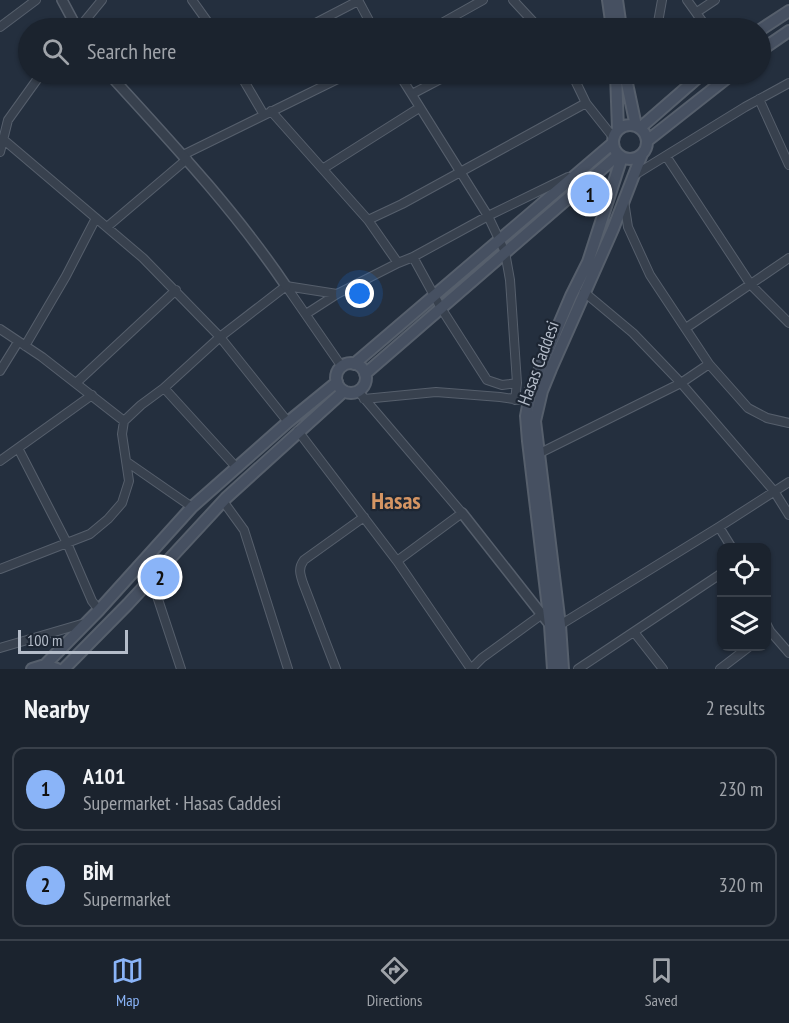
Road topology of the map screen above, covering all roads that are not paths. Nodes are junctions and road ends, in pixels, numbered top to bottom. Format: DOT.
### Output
graph roads {
  1 [pos="36,0"];
  2 [pos="62,0"];
  3 [pos="102,0"];
  4 [pos="192,0"];
  5 [pos="358,0"];
  6 [pos="483,0"];
  7 [pos="513,0"];
  8 [pos="608,0"];
  9 [pos="618,0"];
  10 [pos="662,0"];
  11 [pos="687,0"];
  12 [pos="715,0"];
  13 [pos="697,12"];
  14 [pos="789,12"];
  15 [pos="72,18"];
  16 [pos="87,18"];
  17 [pos="205,18"];
  18 [pos="325,18"];
  19 [pos="368,18"];
  20 [pos="451,18"];
  21 [pos="528,18"];
  22 [pos="611,18"];
  23 [pos="620,18"];
  24 [pos="659,18"];
  25 [pos="701,18"];
  26 [pos="771,23"];
  27 [pos="0,27"];
  28 [pos="789,31"];
  29 [pos="771,43"];
  30 [pos="789,83"];
  31 [pos="34,84"];
  32 [pos="118,84"];
  33 [pos="247,84"];
  34 [pos="327,84"];
  35 [pos="406,84"];
  36 [pos="431,84"];
  37 [pos="577,84"];
  38 [pos="616,84"];
  39 [pos="627,84"];
  40 [pos="690,84"];
  41 [pos="719,84"];
  42 [pos="412,94"];
  43 [pos="759,99"];
  44 [pos="586,104"];
  45 [pos="419,108"];
  46 [pos="267,113"];
  47 [pos="638,127"];
  48 [pos="615,136"];
  49 [pos="4,140"];
  50 [pos="647,141"];
  51 [pos="0,152"];
  52 [pos="642,154"];
  53 [pos="620,156"];
  54 [pos="666,156"];
  55 [pos="185,157"];
  56 [pos="789,165"];
  57 [pos="324,168"];
  58 [pos="580,171"];
  59 [pos="460,172"];
  60 [pos="632,177"];
  61 [pos="624,200"];
  62 [pos="488,216"];
  63 [pos="96,218"];
  64 [pos="368,220"];
  65 [pos="107,227"];
  66 [pos="610,236"];
  67 [pos="500,240"];
  68 [pos="634,243"];
  69 [pos="505,252"];
  70 [pos="413,257"];
  71 [pos="789,258"];
  72 [pos="398,262"];
  73 [pos="751,285"];
  74 [pos="286,286"];
  75 [pos="176,290"];
  76 [pos="584,292"];
  77 [pos="338,294"];
  78 [pos="435,296"];
  79 [pos="441,308"];
  80 [pos="306,314"];
  81 [pos="789,323"];
  82 [pos="686,328"];
  83 [pos="0,329"];
  84 [pos="220,337"];
  85 [pos="22,344"];
  86 [pos="709,363"];
  87 [pos="354,364"];
  88 [pos="342,367"];
  89 [pos="0,371"];
  90 [pos="366,374"];
  91 [pos="517,382"];
  92 [pos="76,383"];
  93 [pos="681,384"];
  94 [pos="341,386"];
  95 [pos="164,388"];
  96 [pos="92,395"];
  97 [pos="361,395"];
  98 [pos="515,400"];
  99 [pos="528,401"];
  100 [pos="124,421"];
  101 [pos="288,422"];
  102 [pos="789,423"];
  103 [pos="298,431"];
  104 [pos="18,448"];
  105 [pos="538,454"];
  106 [pos="0,461"];
  107 [pos="127,462"];
  108 [pos="236,467"];
  109 [pos="789,482"];
  110 [pos="774,491"];
  111 [pos="223,501"];
  112 [pos="192,507"];
  113 [pos="462,513"];
  114 [pos="789,515"];
  115 [pos="364,517"];
  116 [pos="719,527"];
  117 [pos="67,543"];
  118 [pos="729,543"];
  119 [pos="397,561"];
  120 [pos="0,569"];
  121 [pos="717,576"];
  122 [pos="151,578"];
  123 [pos="99,610"];
  124 [pos="541,615"];
  125 [pos="86,623"];
  126 [pos="555,626"];
  127 [pos="634,632"];
  128 [pos="771,632"];
  129 [pos="0,648"];
  130 [pos="743,651"];
  131 [pos="789,653"];
  132 [pos="45,664"];
  133 [pos="32,669"];
  134 [pos="57,669"];
  135 [pos="64,669"];
  136 [pos="181,669"];
  137 [pos="288,669"];
  138 [pos="336,669"];
  139 [pos="471,669"];
  140 [pos="553,669"];
  141 [pos="563,669"];
  142 [pos="578,669"];
  143 [pos="663,669"];
  144 [pos="720,669"];
  1 -- 27 [label="street"];
  2 -- 15 [label="street"];
  3 -- 16 [label="street"];
  4 -- 17 [label="street"];
  5 -- 18 [label="street"];
  5 -- 19 [label="street"];
  6 -- 20 [label="street"];
  7 -- 21 [label="street"];
  8 -- 22 [label="main road"];
  9 -- 23 [label="main road"];
  10 -- 24 [label="street"];
  11 -- 13 [label="street"];
  12 -- 13 [label="street"];
  13 -- 25 [label="street"];
  14 -- 26 [label="main road"];
  28 -- 29 [label="main road"];
  30 -- 43 [label="street"];
  31 -- 49 [label="street"];
  32 -- 55 [label="street"];
  33 -- 46 [label="street"];
  34 -- 46 [label="street"];
  35 -- 42 [label="street"];
  36 -- 42 [label="street"];
  37 -- 44 [label="street"];
  38 -- 48 [label="main road"];
  39 -- 47 [label="main road"];
  40 -- 47 [label="main road"];
  41 -- 50 [label="main road"];
  42 -- 45 [label="street"];
  43 -- 54 [label="street"];
  43 -- 56 [label="street"];
  44 -- 48 [label="street"];
  44 -- 59 [label="street"];
  45 -- 57 [label="street"];
  45 -- 59 [label="street"];
  46 -- 55 [label="street"];
  46 -- 57 [label="street"];
  47 -- 48 [label="main road"];
  47 -- 50 [label="main road"];
  48 -- 53 [label="main road"];
  48 -- 58 [label="main road"];
  49 -- 51 [label="street"];
  49 -- 63 [label="street"];
  50 -- 52 [label="main road"];
  52 -- 53 [label="main road"];
  52 -- 60 [label="main road, Hasas Caddesi"];
  53 -- 69 [label="main road"];
  53 -- 99 [label="main road, Hasas Caddesi"];
  54 -- 60 [label="street"];
  54 -- 73 [label="street"];
  55 -- 65 [label="street"];
  55 -- 74 [label="street"];
  57 -- 64 [label="street"];
  58 -- 62 [label="street"];
  58 -- 67 [label="main road"];
  59 -- 62 [label="street"];
  59 -- 64 [label="street"];
  60 -- 61 [label="main road, Hasas Caddesi"];
  61 -- 66 [label="main road, Hasas Caddesi"];
  61 -- 68 [label="street"];
  62 -- 67 [label="street"];
  62 -- 70 [label="street"];
  63 -- 65 [label="street"];
  63 -- 85 [label="street"];
  64 -- 72 [label="street"];
  65 -- 75 [label="street"];
  66 -- 68 [label="street"];
  66 -- 76 [label="main road, Hasas Caddesi"];
  67 -- 69 [label="street"];
  67 -- 78 [label="main road"];
  68 -- 82 [label="street"];
  69 -- 79 [label="main road"];
  69 -- 91 [label="street"];
  70 -- 72 [label="street"];
  70 -- 78 [label="street"];
  71 -- 73 [label="street"];
  72 -- 77 [label="street"];
  73 -- 81 [label="street"];
  73 -- 82 [label="street"];
  74 -- 77 [label="street"];
  74 -- 80 [label="street"];
  74 -- 84 [label="street"];
  75 -- 84 [label="street"];
  75 -- 92 [label="street"];
  76 -- 93 [label="street"];
  76 -- 105 [label="main road, Hasas Caddesi"];
  77 -- 80 [label="street"];
  78 -- 79 [label="street"];
  78 -- 87 [label="main road"];
  79 -- 90 [label="main road"];
  79 -- 91 [label="street"];
  80 -- 88 [label="street"];
  82 -- 86 [label="street"];
  83 -- 85 [label="street"];
  84 -- 95 [label="street"];
  84 -- 101 [label="street"];
  85 -- 89 [label="street"];
  85 -- 92 [label="street"];
  86 -- 93 [label="street"];
  86 -- 102 [label="street"];
  87 -- 88 [label="main road"];
  87 -- 90 [label="main road"];
  88 -- 94 [label="main road"];
  90 -- 97 [label="main road"];
  91 -- 98 [label="street"];
  92 -- 96 [label="street"];
  93 -- 105 [label="street"];
  93 -- 110 [label="street"];
  94 -- 97 [label="main road"];
  94 -- 101 [label="main road"];
  94 -- 103 [label="main road"];
  95 -- 100 [label="street"];
  95 -- 108 [label="street"];
  96 -- 100 [label="street"];
  96 -- 104 [label="street"];
  97 -- 98 [label="street"];
  97 -- 113 [label="street"];
  98 -- 99 [label="street"];
  99 -- 126 [label="main road, Hasas Caddesi"];
  100 -- 107 [label="street"];
  101 -- 108 [label="main road"];
  103 -- 111 [label="main road"];
  103 -- 115 [label="street"];
  104 -- 106 [label="street"];
  104 -- 117 [label="street"];
  105 -- 126 [label="main road, Hasas Caddesi"];
  107 -- 112 [label="street"];
  107 -- 117 [label="street"];
  108 -- 112 [label="main road"];
  109 -- 110 [label="street"];
  110 -- 114 [label="street"];
  110 -- 116 [label="street"];
  111 -- 122 [label="main road"];
  111 -- 137 [label="street"];
  112 -- 123 [label="main road"];
  113 -- 119 [label="street"];
  113 -- 124 [label="street"];
  115 -- 119 [label="street"];
  115 -- 138 [label="street"];
  116 -- 118 [label="street"];
  116 -- 126 [label="street"];
  117 -- 120 [label="street"];
  117 -- 123 [label="street"];
  119 -- 139 [label="street"];
  121 -- 127 [label="street"];
  122 -- 135 [label="main road"];
  122 -- 136 [label="street"];
  123 -- 125 [label="main road"];
  124 -- 126 [label="street"];
  124 -- 139 [label="street"];
  125 -- 129 [label="street"];
  125 -- 132 [label="main road"];
  126 -- 140 [label="main road, Hasas Caddesi"];
  126 -- 141 [label="main road, Hasas Caddesi"];
  127 -- 142 [label="street"];
  127 -- 143 [label="street"];
  128 -- 131 [label="street"];
  130 -- 144 [label="street"];
  132 -- 133 [label="main road"];
  132 -- 134 [label="main road"];
}
